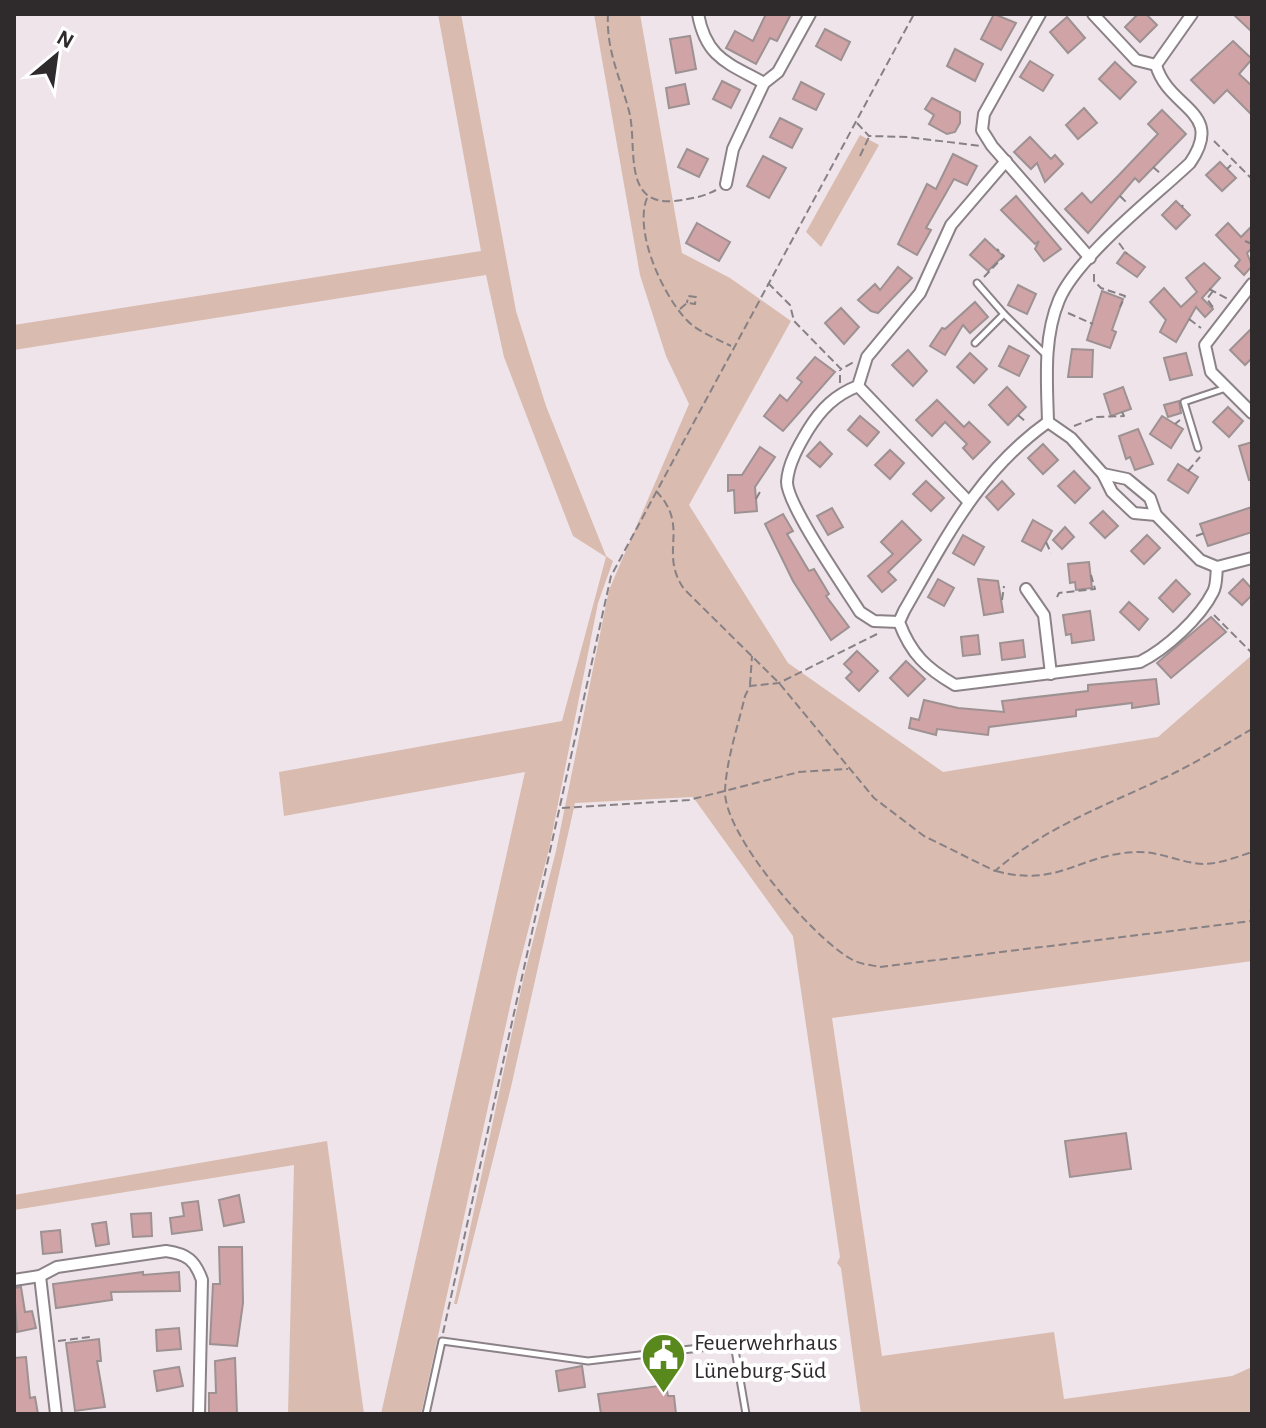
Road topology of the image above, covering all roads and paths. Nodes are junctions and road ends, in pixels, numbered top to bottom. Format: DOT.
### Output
graph roads {
  1 [pos="608,14"];
  2 [pos="698,14"];
  3 [pos="810,14"];
  4 [pos="914,14"];
  5 [pos="1040,14"];
  6 [pos="1093,14"];
  7 [pos="1192,14"];
  8 [pos="1156,65"];
  9 [pos="764,83"];
  10 [pos="856,122"];
  11 [pos="1205,132"];
  12 [pos="869,136"];
  13 [pos="986,139"];
  14 [pos="860,156"];
  15 [pos="1006,161"];
  16 [pos="1231,165"];
  17 [pos="1227,169"];
  18 [pos="1252,179"];
  19 [pos="726,184"];
  20 [pos="707,195"];
  21 [pos="648,197"];
  22 [pos="1113,236"];
  23 [pos="1245,241"];
  24 [pos="1252,244"];
  25 [pos="997,249"];
  26 [pos="1127,254"];
  27 [pos="1090,258"];
  28 [pos="1094,274"];
  29 [pos="767,282"];
  30 [pos="977,283"];
  31 [pos="1252,284"];
  32 [pos="1209,289"];
  33 [pos="1213,291"];
  34 [pos="687,303"];
  35 [pos="1236,303"];
  36 [pos="1120,307"];
  37 [pos="679,309"];
  38 [pos="1067,312"];
  39 [pos="1004,314"];
  40 [pos="1189,319"];
  41 [pos="1222,321"];
  42 [pos="1093,324"];
  43 [pos="1212,335"];
  44 [pos="975,343"];
  45 [pos="733,347"];
  46 [pos="867,357"];
  47 [pos="1047,357"];
  48 [pos="858,386"];
  49 [pos="1227,388"];
  50 [pos="1122,412"];
  51 [pos="1252,413"];
  52 [pos="1048,422"];
  53 [pos="1062,431"];
  54 [pos="1198,448"];
  55 [pos="1201,457"];
  56 [pos="1188,471"];
  57 [pos="1103,474"];
  58 [pos="655,490"];
  59 [pos="761,490"];
  60 [pos="756,499"];
  61 [pos="967,500"];
  62 [pos="1156,515"];
  63 [pos="1046,542"];
  64 [pos="1051,553"];
  65 [pos="1252,558"];
  66 [pos="1217,567"];
  67 [pos="1091,575"];
  68 [pos="1004,586"];
  69 [pos="1026,589"];
  70 [pos="1057,597"];
  71 [pos="1002,600"];
  72 [pos="1205,606"];
  73 [pos="899,622"];
  74 [pos="879,633"];
  75 [pos="1252,653"];
  76 [pos="752,656"];
  77 [pos="1051,674"];
  78 [pos="779,683"];
  79 [pos="750,686"];
  80 [pos="1252,729"];
  81 [pos="850,769"];
  82 [pos="725,793"];
  83 [pos="561,808"];
  84 [pos="1252,852"];
  85 [pos="995,871"];
  86 [pos="1252,921"];
  87 [pos="40,1276"];
  88 [pos="14,1280"];
  89 [pos="90,1337"];
  90 [pos="442,1341"];
  91 [pos="49,1342"];
  92 [pos="56,1414"];
  93 [pos="199,1414"];
  94 [pos="426,1414"];
  95 [pos="746,1414"];
  1 -- 21 [label="path"];
  2 -- 9 [label="street"];
  3 -- 9 [label="street"];
  4 -- 10 [label="path"];
  5 -- 13 [label="street"];
  6 -- 8 [label="street"];
  7 -- 8 [label="street"];
  8 -- 11 [label="street"];
  9 -- 19 [label="street"];
  10 -- 12 [label="path"];
  10 -- 29 [label="path"];
  11 -- 18 [label="path"];
  11 -- 22 [label="street"];
  12 -- 13 [label="path"];
  12 -- 14 [label="path"];
  13 -- 15 [label="street"];
  15 -- 27 [label="street"];
  15 -- 46 [label="street"];
  16 -- 17 [label="path"];
  20 -- 21 [label="path"];
  21 -- 37 [label="path"];
  22 -- 26 [label="path"];
  22 -- 27 [label="street"];
  23 -- 24 [label="path"];
  25 -- 30 [label="path"];
  27 -- 47 [label="street"];
  28 -- 36 [label="path"];
  29 -- 45 [label="path"];
  29 -- 46 [label="path"];
  30 -- 39 [label="lane"];
  31 -- 35 [label="street"];
  32 -- 33 [label="path"];
  33 -- 35 [label="path"];
  33 -- 41 [label="path"];
  34 -- 37 [label="path"];
  35 -- 41 [label="street"];
  37 -- 45 [label="path"];
  38 -- 42 [label="path"];
  39 -- 44 [label="lane"];
  39 -- 47 [label="lane"];
  40 -- 43 [label="path"];
  41 -- 43 [label="street"];
  43 -- 49 [label="street"];
  45 -- 58 [label="path"];
  46 -- 48 [label="street"];
  47 -- 52 [label="street"];
  48 -- 61 [label="street"];
  48 -- 73 [label="street"];
  49 -- 51 [label="street"];
  49 -- 54 [label="lane"];
  50 -- 53 [label="path"];
  52 -- 53 [label="street"];
  52 -- 61 [label="street"];
  53 -- 57 [label="street"];
  55 -- 56 [label="path"];
  57 -- 62 [label="street"];
  57 -- 62 [label="street"];
  58 -- 76 [label="path"];
  58 -- 83 [label="path"];
  59 -- 60 [label="path"];
  61 -- 73 [label="street"];
  62 -- 66 [label="street"];
  63 -- 64 [label="path"];
  65 -- 66 [label="street"];
  66 -- 72 [label="street"];
  67 -- 70 [label="path"];
  68 -- 71 [label="path"];
  69 -- 77 [label="street"];
  72 -- 75 [label="path"];
  72 -- 77 [label="street"];
  73 -- 77 [label="street"];
  74 -- 78 [label="path"];
  76 -- 78 [label="path"];
  76 -- 79 [label="path"];
  78 -- 79 [label="path"];
  78 -- 81 [label="path"];
  79 -- 82 [label="path"];
  80 -- 85 [label="path"];
  81 -- 82 [label="path"];
  81 -- 85 [label="path"];
  82 -- 83 [label="path"];
  82 -- 86 [label="path"];
  83 -- 90 [label="path"];
  84 -- 85 [label="path"];
  87 -- 88 [label="street"];
  87 -- 91 [label="street"];
  87 -- 93 [label="street"];
  89 -- 91 [label="path"];
  90 -- 94 [label="lane"];
  90 -- 95 [label="lane"];
  91 -- 92 [label="street"];
}
